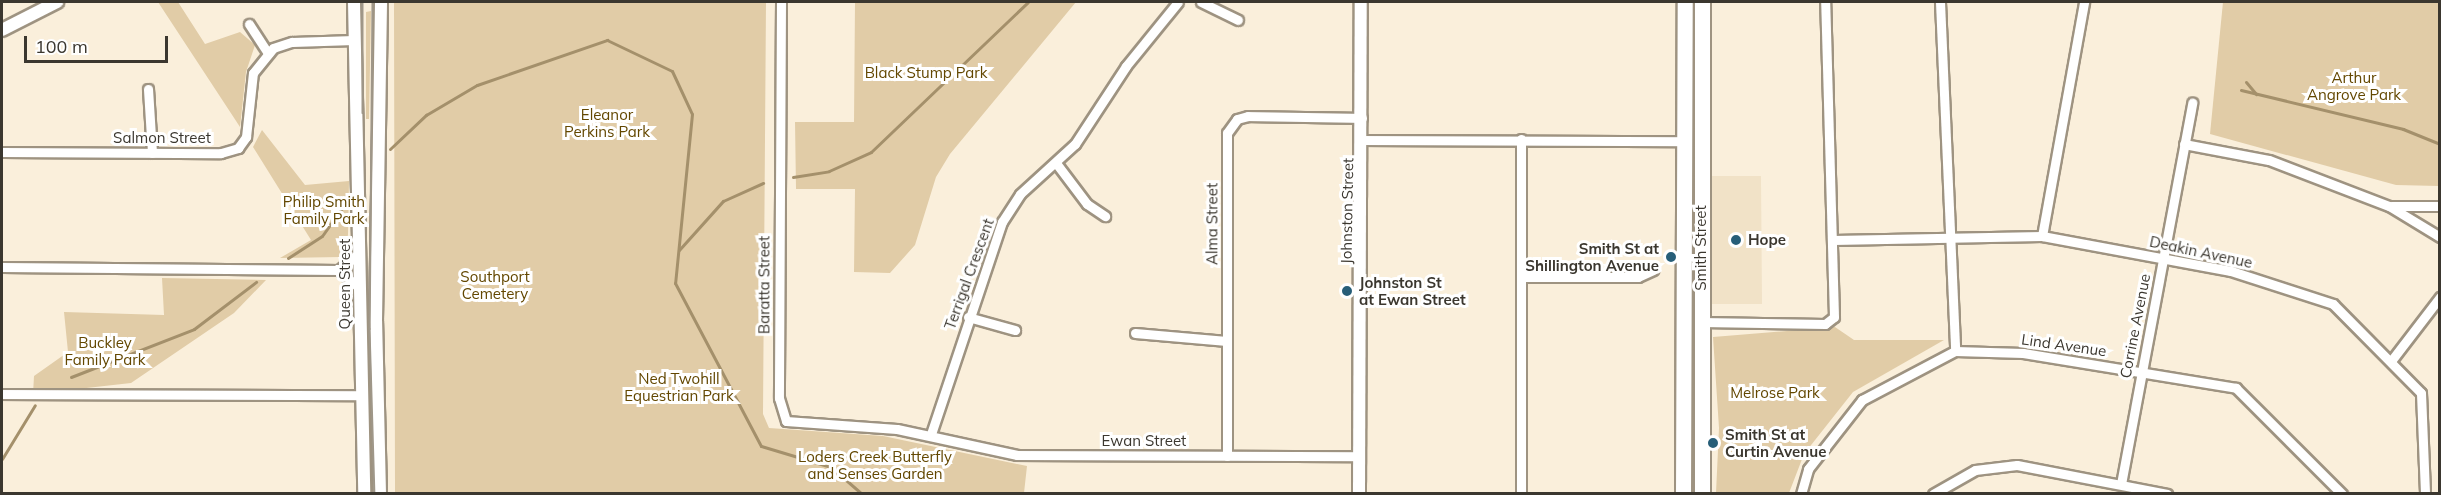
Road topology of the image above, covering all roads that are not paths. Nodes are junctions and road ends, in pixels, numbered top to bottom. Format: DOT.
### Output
graph roads {
  1 [pos="57,2"];
  2 [pos="354,2"];
  3 [pos="381,2"];
  4 [pos="781,2"];
  5 [pos="1178,2"];
  6 [pos="1201,2"];
  7 [pos="1361,2"];
  8 [pos="1685,2"];
  9 [pos="1702,2"];
  10 [pos="1825,2"];
  11 [pos="1940,2"];
  12 [pos="2084,2"];
  13 [pos="1238,20"];
  14 [pos="249,24"];
  15 [pos="2,30"];
  16 [pos="354,40"];
  17 [pos="268,53"];
  18 [pos="148,89"];
  19 [pos="2192,103"];
  20 [pos="1362,118"];
  21 [pos="1521,139"];
  22 [pos="1363,140"];
  23 [pos="1684,141"];
  24 [pos="2184,144"];
  25 [pos="2,152"];
  26 [pos="152,153"];
  27 [pos="1056,163"];
  28 [pos="2389,206"];
  29 [pos="2439,206"];
  30 [pos="1105,216"];
  31 [pos="2042,236"];
  32 [pos="2439,237"];
  33 [pos="1950,238"];
  34 [pos="1833,240"];
  35 [pos="360,252"];
  36 [pos="2164,258"];
  37 [pos="2,267"];
  38 [pos="339,270"];
  39 [pos="1653,270"];
  40 [pos="1523,277"];
  41 [pos="360,289"];
  42 [pos="2439,297"];
  43 [pos="968,317"];
  44 [pos="1701,322"];
  45 [pos="1015,330"];
  46 [pos="1135,333"];
  47 [pos="1227,341"];
  48 [pos="1955,351"];
  49 [pos="2391,361"];
  50 [pos="2141,371"];
  51 [pos="2,394"];
  52 [pos="361,395"];
  53 [pos="931,434"];
  54 [pos="1227,456"];
  55 [pos="1359,456"];
  56 [pos="2121,484"];
  57 [pos="364,494"];
  58 [pos="380,494"];
  59 [pos="1359,494"];
  60 [pos="1521,494"];
  61 [pos="1683,494"];
  62 [pos="1702,494"];
  63 [pos="1801,494"];
  64 [pos="1933,494"];
  65 [pos="2167,494"];
  66 [pos="2342,494"];
  67 [pos="2425,494"];
  1 -- 15 [label="street"];
  2 -- 16 [label="street, Queen Street"];
  3 -- 58 [label="street, Queen Street"];
  4 -- 53 [label="street, Baratta Street"];
  5 -- 27 [label="street, Terrigal Crescent"];
  6 -- 13 [label="street"];
  7 -- 20 [label="street, Johnston Street"];
  8 -- 23 [label="highway, Smith Street"];
  9 -- 44 [label="highway, Smith Street"];
  10 -- 34 [label="street"];
  11 -- 33 [label="street"];
  12 -- 31 [label="street"];
  14 -- 17 [label="street"];
  16 -- 17 [label="street"];
  16 -- 35 [label="street, Queen Street"];
  17 -- 26 [label="street, Salmon Street"];
  18 -- 26 [label="street"];
  19 -- 24 [label="street, Corrine Avenue"];
  20 -- 22 [label="street, Johnston Street"];
  20 -- 47 [label="street, Alma Street"];
  21 -- 22 [label="street"];
  21 -- 23 [label="street"];
  21 -- 40 [label="street"];
  22 -- 55 [label="street, Johnston Street"];
  23 -- 61 [label="highway, Smith Street"];
  24 -- 28 [label="street"];
  24 -- 36 [label="street, Corrine Avenue"];
  25 -- 26 [label="street, Salmon Street"];
  27 -- 30 [label="street"];
  27 -- 43 [label="street, Terrigal Crescent"];
  28 -- 29 [label="street"];
  28 -- 32 [label="street"];
  31 -- 33 [label="street, Deakin Avenue"];
  31 -- 36 [label="street, Deakin Avenue"];
  33 -- 34 [label="street, Deakin Avenue"];
  33 -- 48 [label="street"];
  34 -- 44 [label="street"];
  35 -- 38 [label="street"];
  35 -- 41 [label="street, Queen Street"];
  36 -- 49 [label="street, Deakin Avenue"];
  36 -- 50 [label="street, Corrine Avenue"];
  37 -- 38 [label="street"];
  38 -- 41 [label="street"];
  39 -- 40 [label="street"];
  40 -- 60 [label="street"];
  41 -- 52 [label="street, Queen Street"];
  42 -- 49 [label="street"];
  43 -- 45 [label="street"];
  43 -- 53 [label="street, Terrigal Crescent"];
  44 -- 62 [label="highway, Smith Street"];
  46 -- 47 [label="street"];
  47 -- 54 [label="street, Alma Street"];
  48 -- 50 [label="street, Lind Avenue"];
  48 -- 63 [label="street, Lind Avenue"];
  49 -- 67 [label="street, Deakin Avenue"];
  50 -- 56 [label="street, Corrine Avenue"];
  50 -- 66 [label="street, Lind Avenue"];
  51 -- 52 [label="street"];
  52 -- 57 [label="street, Queen Street"];
  53 -- 54 [label="street, Ewan Street"];
  54 -- 55 [label="street, Ewan Street"];
  55 -- 59 [label="street, Johnston Street"];
  56 -- 64 [label="street"];
  56 -- 65 [label="street"];
}
